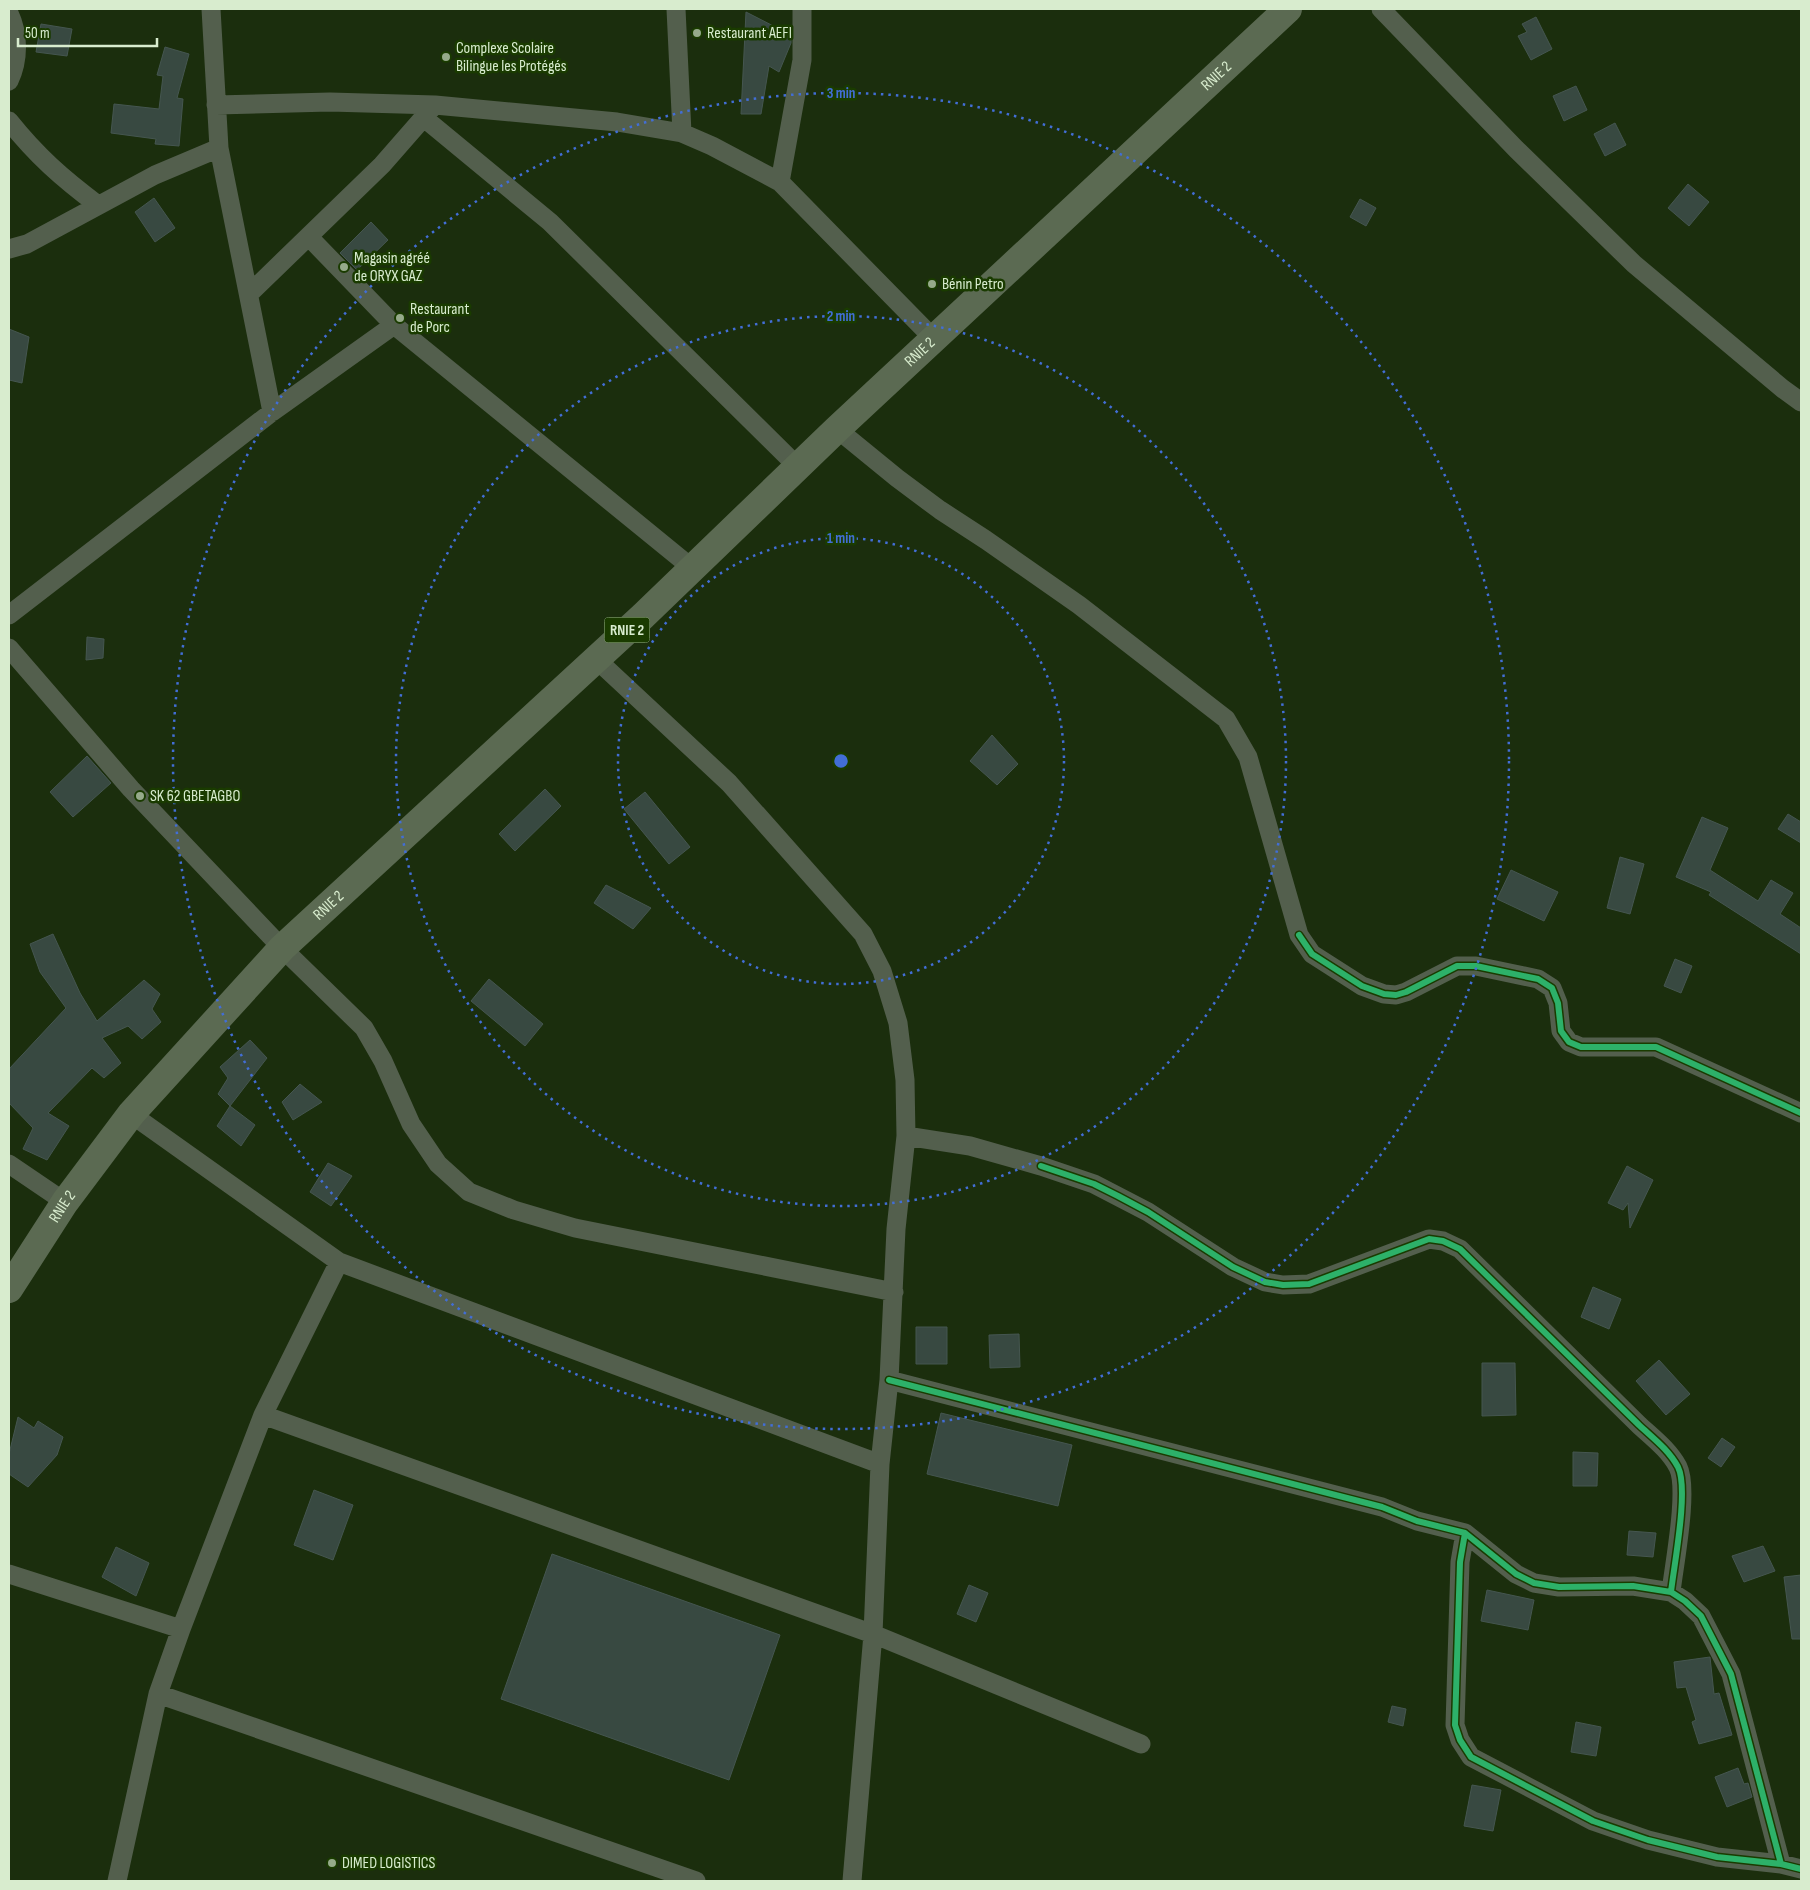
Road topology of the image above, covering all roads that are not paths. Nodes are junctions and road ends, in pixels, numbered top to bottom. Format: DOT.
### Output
graph roads {
  1 [pos="211,9"];
  2 [pos="676,9"];
  3 [pos="802,9"];
  4 [pos="1288,9"];
  5 [pos="1381,9"];
  6 [pos="9,13"];
  7 [pos="9,81"];
  8 [pos="216,105"];
  9 [pos="430,111"];
  10 [pos="9,121"];
  11 [pos="682,133"];
  12 [pos="219,148"];
  13 [pos="780,182"];
  14 [pos="98,205"];
  15 [pos="309,237"];
  16 [pos="9,249"];
  17 [pos="249,294"];
  18 [pos="394,325"];
  19 [pos="934,339"];
  20 [pos="1801,402"];
  21 [pos="272,412"];
  22 [pos="837,429"];
  23 [pos="798,467"];
  24 [pos="692,568"];
  25 [pos="9,616"];
  26 [pos="9,648"];
  27 [pos="596,659"];
  28 [pos="282,948"];
  29 [pos="131,1114"];
  30 [pos="1801,1114"];
  31 [pos="906,1136"];
  32 [pos="9,1164"];
  33 [pos="65,1202"];
  34 [pos="338,1262"];
  35 [pos="9,1289"];
  36 [pos="894,1292"];
  37 [pos="889,1380"];
  38 [pos="262,1415"];
  39 [pos="880,1464"];
  40 [pos="1465,1533"];
  41 [pos="9,1574"];
  42 [pos="1671,1592"];
  43 [pos="181,1629"];
  44 [pos="873,1634"];
  45 [pos="158,1694"];
  46 [pos="1141,1744"];
  47 [pos="1781,1864"];
  48 [pos="1801,1869"];
  49 [pos="117,1881"];
  50 [pos="696,1881"];
  51 [pos="852,1881"];
  1 -- 8 [label="street"];
  2 -- 11 [label="street"];
  3 -- 13 [label="street"];
  4 -- 19 [label="highway, RNIE 2 / RNIE 2"];
  5 -- 20 [label="street"];
  6 -- 7 [label="street"];
  8 -- 9 [label="street"];
  8 -- 12 [label="street"];
  9 -- 11 [label="street"];
  9 -- 15 [label="street"];
  9 -- 23 [label="street"];
  10 -- 14 [label="street"];
  11 -- 13 [label="street"];
  12 -- 14 [label="street"];
  12 -- 17 [label="street"];
  13 -- 19 [label="street"];
  14 -- 16 [label="street"];
  15 -- 17 [label="street"];
  15 -- 18 [label="street"];
  17 -- 21 [label="street"];
  18 -- 21 [label="street"];
  18 -- 24 [label="street"];
  19 -- 22 [label="highway, RNIE 2 / RNIE 2"];
  21 -- 25 [label="street"];
  22 -- 23 [label="highway, RNIE 2 / RNIE 2"];
  22 -- 30 [label="street"];
  23 -- 24 [label="highway, RNIE 2 / RNIE 2"];
  24 -- 27 [label="highway, RNIE 2 / RNIE 2"];
  26 -- 28 [label="street"];
  27 -- 28 [label="highway, RNIE 2 / RNIE 2"];
  27 -- 31 [label="street"];
  28 -- 29 [label="highway, RNIE 2 / RNIE 2"];
  28 -- 36 [label="street"];
  29 -- 33 [label="highway, RNIE 2 / RNIE 2"];
  29 -- 34 [label="street"];
  31 -- 36 [label="street"];
  31 -- 42 [label="street"];
  32 -- 33 [label="street"];
  33 -- 35 [label="highway, RNIE 2 / RNIE 2"];
  34 -- 38 [label="street"];
  34 -- 39 [label="street"];
  36 -- 37 [label="street"];
  37 -- 39 [label="street"];
  37 -- 40 [label="street"];
  38 -- 43 [label="street"];
  38 -- 44 [label="street"];
  39 -- 44 [label="street"];
  40 -- 42 [label="street"];
  40 -- 47 [label="street"];
  41 -- 43 [label="street"];
  42 -- 47 [label="street"];
  43 -- 45 [label="street"];
  44 -- 46 [label="street"];
  44 -- 51 [label="street"];
  45 -- 49 [label="street"];
  45 -- 50 [label="street"];
  47 -- 48 [label="street"];
}
